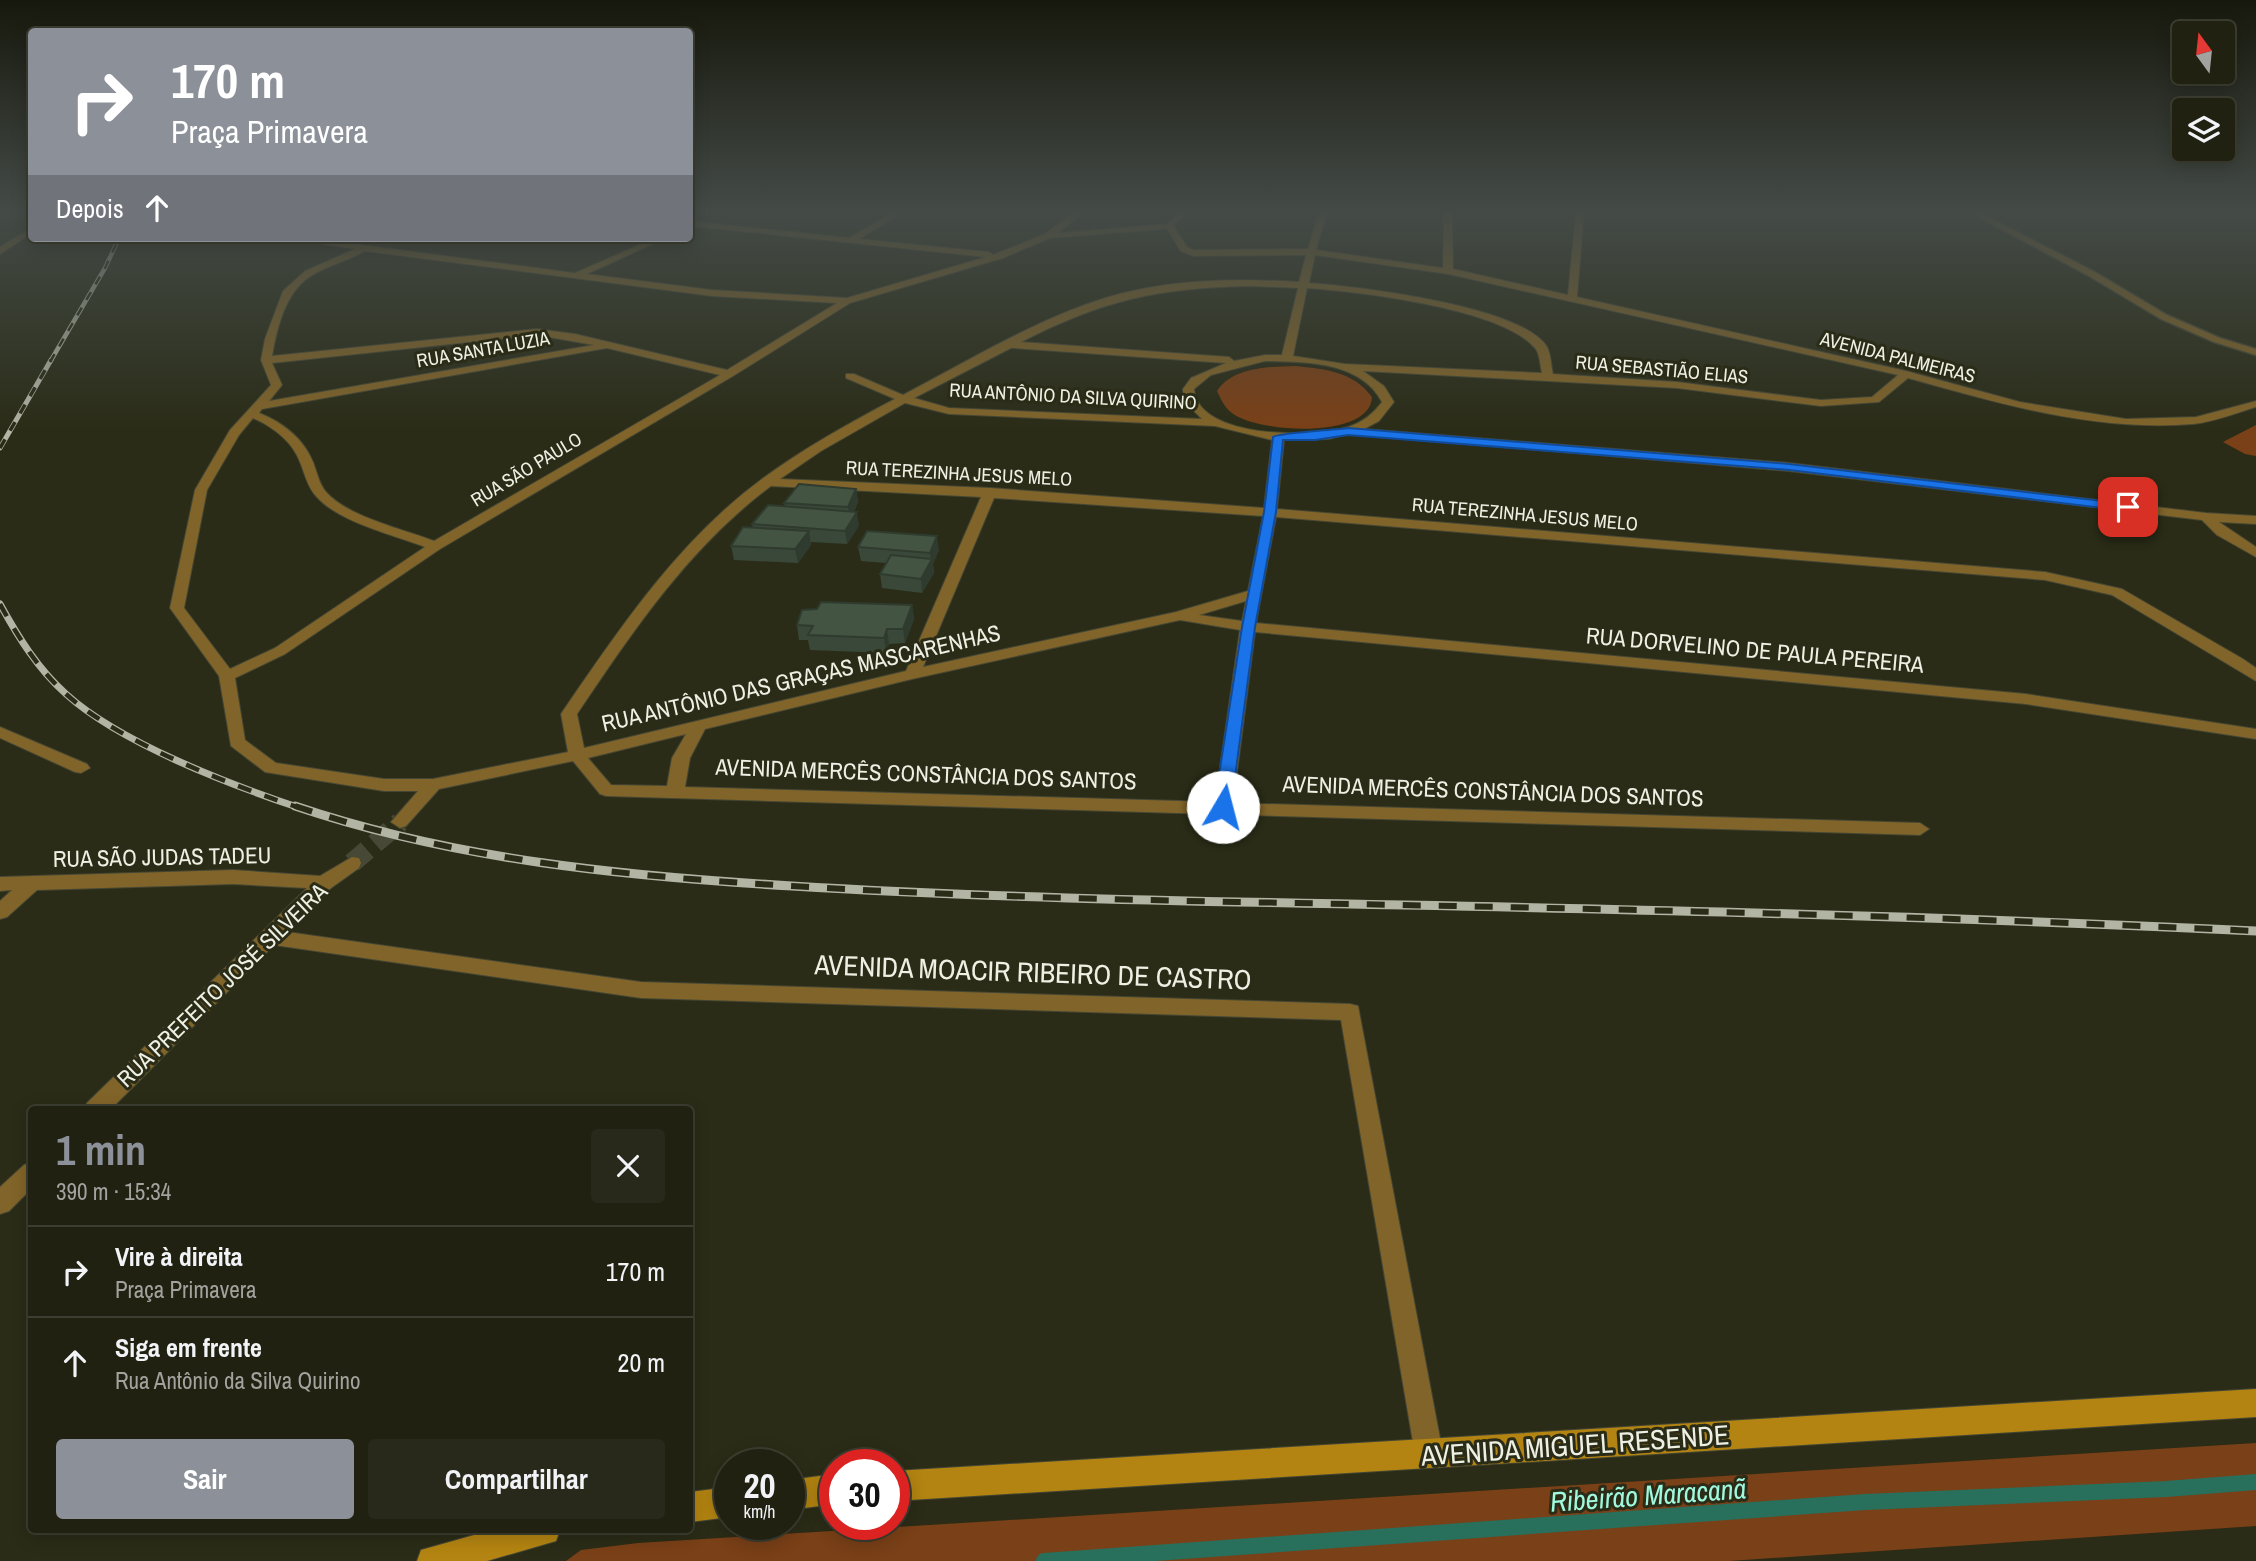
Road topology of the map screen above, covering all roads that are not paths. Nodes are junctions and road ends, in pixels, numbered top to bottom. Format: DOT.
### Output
graph roads {
  1 [pos="1306,284"];
  2 [pos="295,285"];
  3 [pos="652,285"];
  4 [pos="900,285"];
  5 [pos="1261,285"];
  6 [pos="1311,285"];
  7 [pos="1507,285"];
  8 [pos="1573,285"];
  9 [pos="2110,285"];
  10 [pos="847,300"];
  11 [pos="1572,300"];
  12 [pos="611,345"];
  13 [pos="1009,345"];
  14 [pos="2256,352"];
  15 [pos="1287,358"];
  16 [pos="266,360"];
  17 [pos="1243,361"];
  18 [pos="1344,367"];
  19 [pos="1405,368"];
  20 [pos="729,374"];
  21 [pos="1906,374"];
  22 [pos="850,376"];
  23 [pos="1548,376"];
  24 [pos="1372,379"];
  25 [pos="904,399"];
  26 [pos="2256,404"];
  27 [pos="259,405"];
  28 [pos="1216,423"];
  29 [pos="1348,431"];
  30 [pos="1278,437"];
  31 [pos="765,482"];
  32 [pos="990,492"];
  33 [pos="1270,512"];
  34 [pos="2206,517"];
  35 [pos="2256,520"];
  36 [pos="435,546"];
  37 [pos="2256,553"];
  38 [pos="1254,594"];
  39 [pos="1179,615"];
  40 [pos="1248,627"];
  41 [pos="912,674"];
  42 [pos="228,676"];
  43 [pos="2256,676"];
  44 [pos="699,725"];
  45 [pos="0,732"];
  46 [pos="2256,734"];
  47 [pos="578,755"];
  48 [pos="81,768"];
  49 [pos="433,785"];
  50 [pos="675,792"];
  51 [pos="1223,807"];
  52 [pos="400,822"];
  53 [pos="1920,829"];
  54 [pos="352,863"];
  55 [pos="324,883"];
  56 [pos="0,884"];
  57 [pos="32,884"];
  58 [pos="0,912"];
  59 [pos="269,937"];
  60 [pos="98,1106"];
  61 [pos="28,1176"];
  62 [pos="0,1203"];
  63 [pos="2256,1403"];
  64 [pos="1429,1454"];
  65 [pos="910,1485"];
  66 [pos="714,1504"];
  67 [pos="693,1507"];
  68 [pos="534,1533"];
  69 [pos="505,1541"];
  70 [pos="432,1561"];
  71 [pos="482,1561"];
  1 -- 15 [label="street"];
  2 -- 16 [label="street"];
  3 -- 10 [label="street"];
  4 -- 10 [label="street"];
  5 -- 13 [label="street"];
  6 -- 23 [label="street"];
  7 -- 11 [label="street, AVENIDA PALMEIRAS"];
  8 -- 11 [label="street"];
  9 -- 14 [label="lane"];
  10 -- 20 [label="street, RUA SÃO PAULO"];
  11 -- 21 [label="street, AVENIDA PALMEIRAS"];
  12 -- 16 [label="street"];
  12 -- 20 [label="street"];
  12 -- 27 [label="street, RUA SANTA LUZIA"];
  13 -- 17 [label="street"];
  13 -- 25 [label="street"];
  15 -- 17 [label="street"];
  15 -- 18 [label="street"];
  16 -- 27 [label="street"];
  17 -- 28 [label="street"];
  18 -- 19 [label="street, RUA SEBASTIÃO ELIAS"];
  18 -- 24 [label="street"];
  19 -- 23 [label="street, RUA SEBASTIÃO ELIAS"];
  19 -- 24 [label="street, RUA SEBASTIÃO ELIAS"];
  20 -- 36 [label="street, RUA SÃO PAULO"];
  21 -- 23 [label="street, RUA SEBASTIÃO ELIAS"];
  21 -- 26 [label="street, AVENIDA PALMEIRAS"];
  22 -- 25 [label="street, RUA ANTÔNIO DA SILVA QUIRINO"];
  24 -- 29 [label="street"];
  25 -- 28 [label="street, RUA ANTÔNIO DA SILVA QUIRINO"];
  25 -- 31 [label="street"];
  27 -- 36 [label="street"];
  27 -- 42 [label="street"];
  28 -- 30 [label="street"];
  29 -- 30 [label="street"];
  29 -- 34 [label="street"];
  30 -- 33 [label="street"];
  31 -- 32 [label="street, RUA TEREZINHA JESUS MELO"];
  31 -- 47 [label="street"];
  32 -- 33 [label="street, RUA TEREZINHA JESUS MELO"];
  32 -- 41 [label="street"];
  33 -- 38 [label="street"];
  33 -- 43 [label="street, RUA TEREZINHA JESUS MELO"];
  34 -- 35 [label="street"];
  34 -- 37 [label="street"];
  36 -- 42 [label="street, RUA SÃO PAULO"];
  38 -- 39 [label="street, RUA ANTÔNIO DAS GRAÇAS MASCARENHAS"];
  38 -- 40 [label="street"];
  39 -- 40 [label="street, RUA ANTÔNIO DAS GRAÇAS MASCARENHAS"];
  39 -- 41 [label="street, RUA ANTÔNIO DAS GRAÇAS MASCARENHAS"];
  40 -- 46 [label="street, RUA DORVELINO DE PAULA PEREIRA"];
  40 -- 51 [label="street"];
  41 -- 44 [label="street, RUA ANTÔNIO DAS GRAÇAS MASCARENHAS"];
  42 -- 49 [label="street, RUA ANTÔNIO DAS GRAÇAS MASCARENHAS"];
  44 -- 47 [label="street, RUA ANTÔNIO DAS GRAÇAS MASCARENHAS"];
  44 -- 50 [label="street"];
  45 -- 48 [label="street"];
  47 -- 49 [label="street, RUA ANTÔNIO DAS GRAÇAS MASCARENHAS"];
  47 -- 50 [label="street, AVENIDA MERCÊS CONSTÂNCIA DOS SANTOS"];
  49 -- 52 [label="street"];
  50 -- 51 [label="street, AVENIDA MERCÊS CONSTÂNCIA DOS SANTOS"];
  51 -- 53 [label="street, AVENIDA MERCÊS CONSTÂNCIA DOS SANTOS"];
  54 -- 55 [label="street, RUA PREFEITO JOSÉ SILVEIRA"];
  55 -- 57 [label="street, RUA SÃO JUDAS TADEU"];
  55 -- 59 [label="street, RUA PREFEITO JOSÉ SILVEIRA"];
  56 -- 57 [label="street, RUA SÃO JUDAS TADEU"];
  57 -- 58 [label="street"];
  59 -- 60 [label="street, RUA PREFEITO JOSÉ SILVEIRA"];
  59 -- 64 [label="street, AVENIDA MOACIR RIBEIRO DE CASTRO"];
  61 -- 62 [label="street"];
  63 -- 64 [label="main road, AVENIDA MIGUEL RESENDE"];
  64 -- 65 [label="main road, AVENIDA MIGUEL RESENDE"];
  66 -- 67 [label="main road"];
  68 -- 69 [label="main road"];
  69 -- 70 [label="main road"];
  69 -- 71 [label="main road"];
}
